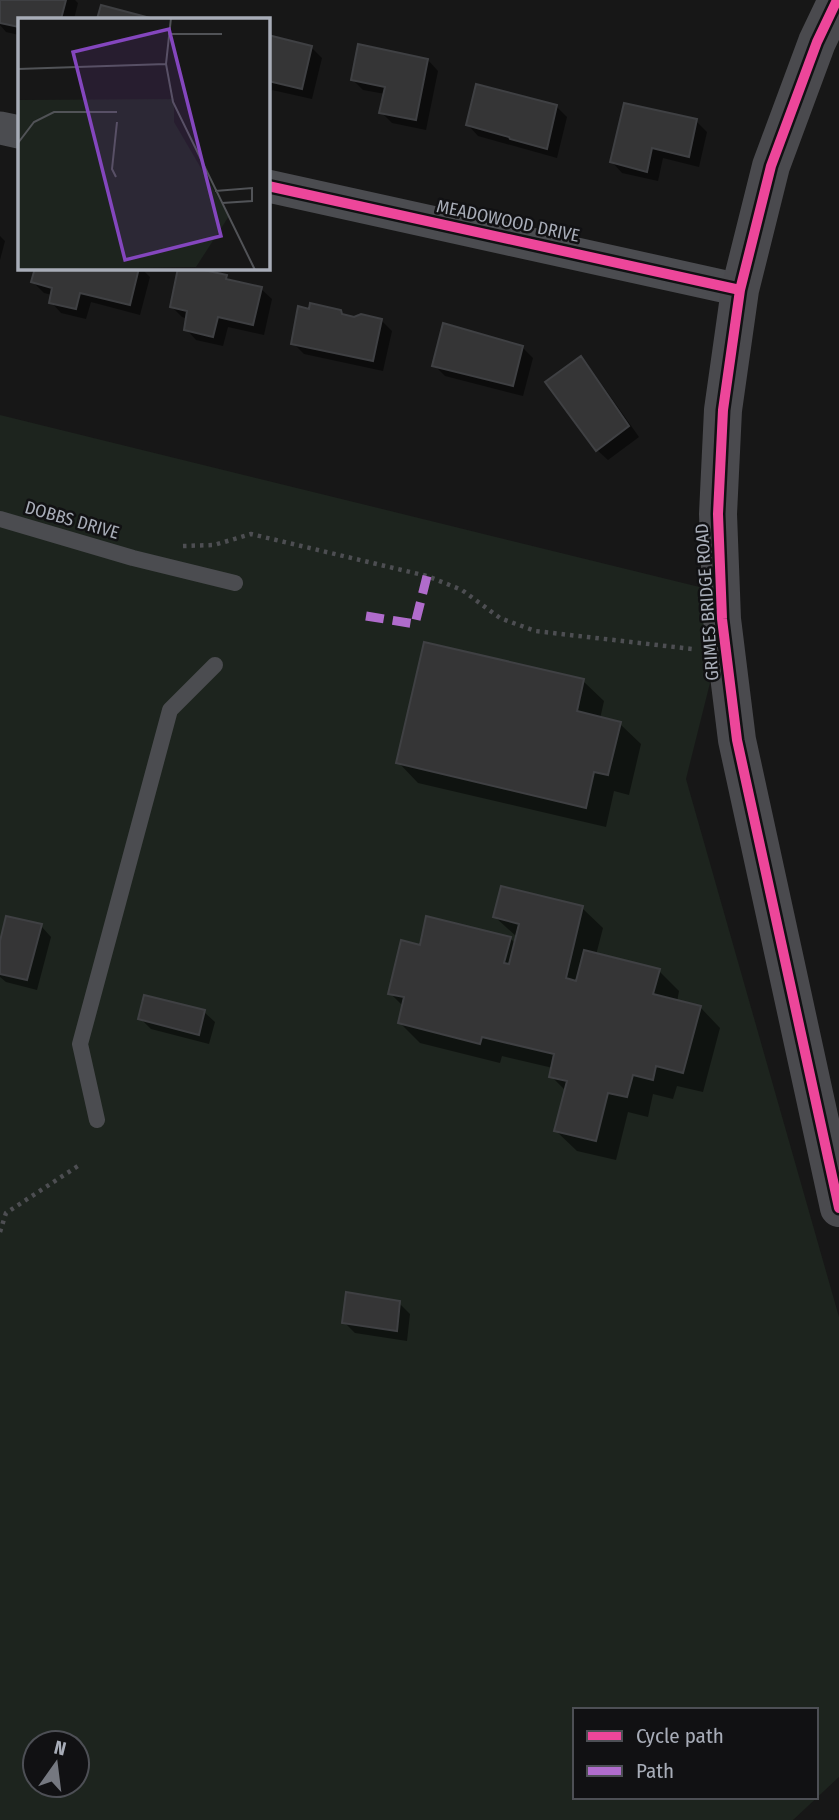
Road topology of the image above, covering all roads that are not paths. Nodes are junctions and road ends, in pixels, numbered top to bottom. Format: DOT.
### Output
graph roads {
  1 [pos="837,0"];
  2 [pos="828,45"];
  3 [pos="0,128"];
  4 [pos="18,132"];
  5 [pos="270,187"];
  6 [pos="740,290"];
  7 [pos="0,519"];
  8 [pos="235,583"];
  9 [pos="215,665"];
  10 [pos="97,1120"];
  11 [pos="839,1209"];
  1 -- 2 [label="street, GRIMES BRIDGE ROAD"];
  2 -- 6 [label="street, GRIMES BRIDGE ROAD"];
  3 -- 4 [label="street"];
  5 -- 6 [label="street, MEADOWOOD DRIVE"];
  6 -- 11 [label="street, GRIMES BRIDGE ROAD"];
  7 -- 8 [label="lane, DOBBS DRIVE"];
  9 -- 10 [label="lane"];
}
